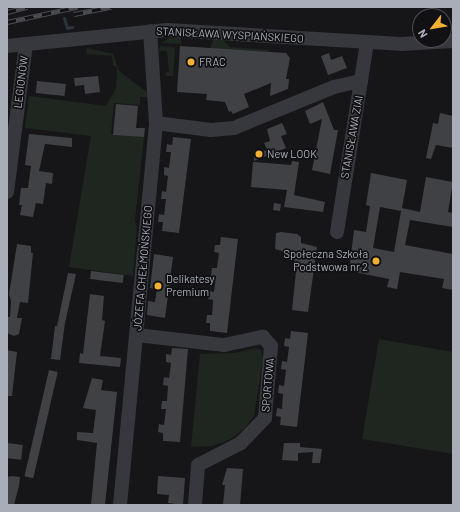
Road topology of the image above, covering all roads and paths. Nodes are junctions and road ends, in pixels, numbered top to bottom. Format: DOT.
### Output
graph roads {
  1 [pos="150,31"];
  2 [pos="453,41"];
  3 [pos="367,42"];
  4 [pos="26,44"];
  5 [pos="7,46"];
  6 [pos="361,81"];
  7 [pos="156,123"];
  8 [pos="7,192"];
  9 [pos="337,232"];
  10 [pos="137,335"];
  11 [pos="120,505"];
  12 [pos="195,505"];
  1 -- 3 [label="street, STANISŁAWA WYSPIAŃSKIEGO"];
  1 -- 4 [label="street, STANISŁAWA WYSPIAŃSKIEGO"];
  1 -- 7 [label="street, JÓZEFA CHEŁMOŃSKIEGO"];
  2 -- 3 [label="street, STANISŁAWA WYSPIAŃSKIEGO"];
  3 -- 6 [label="street, STANISŁAWA ZIAI"];
  4 -- 5 [label="street, STANISŁAWA WYSPIAŃSKIEGO"];
  4 -- 8 [label="street, LEGIONÓW"];
  6 -- 7 [label="street"];
  6 -- 9 [label="street, STANISŁAWA ZIAI"];
  7 -- 10 [label="street, JÓZEFA CHEŁMOŃSKIEGO"];
  10 -- 11 [label="street, JÓZEFA CHEŁMOŃSKIEGO"];
  10 -- 12 [label="street, SPORTOWA"];
}
